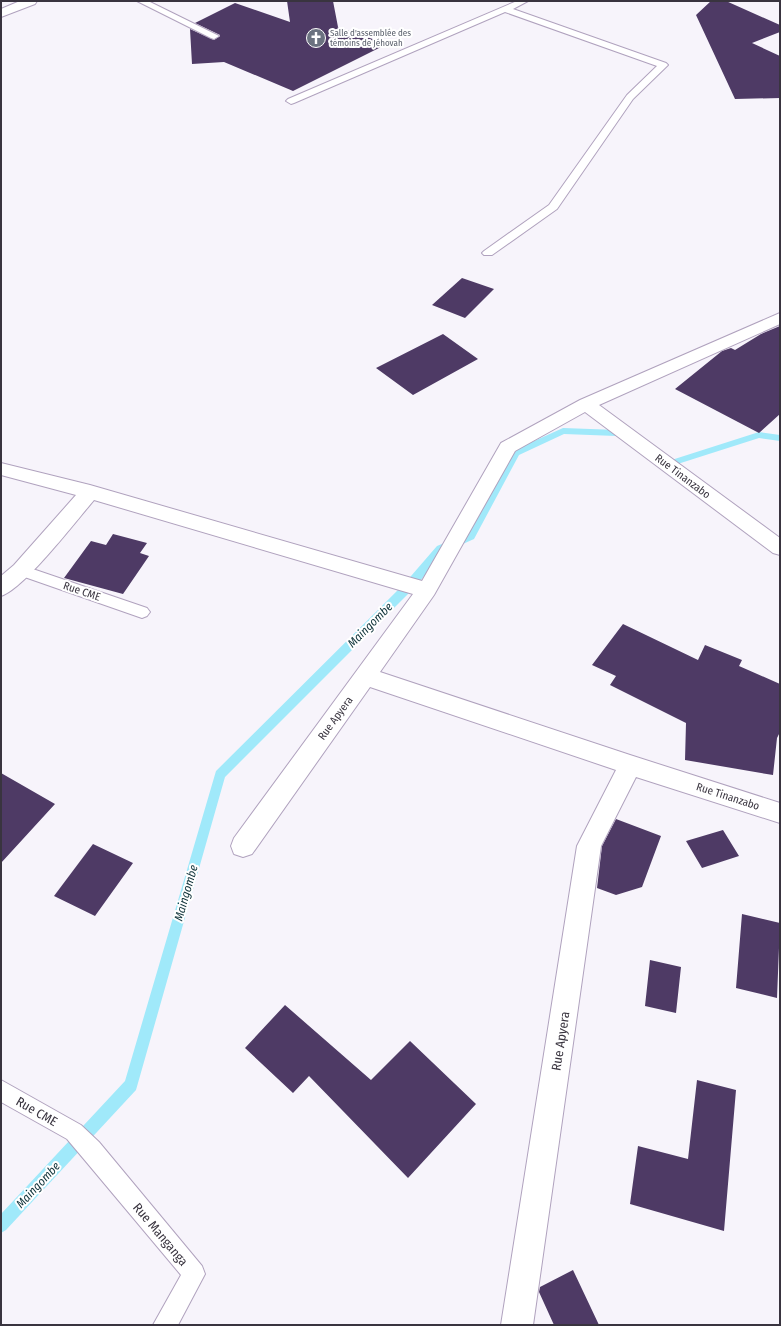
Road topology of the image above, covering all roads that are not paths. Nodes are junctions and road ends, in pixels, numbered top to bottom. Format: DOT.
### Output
graph roads {
  1 [pos="30,1"];
  2 [pos="141,1"];
  3 [pos="524,1"];
  4 [pos="504,9"];
  5 [pos="1,13"];
  6 [pos="214,36"];
  7 [pos="291,101"];
  8 [pos="488,253"];
  9 [pos="780,318"];
  10 [pos="586,404"];
  11 [pos="1,469"];
  12 [pos="90,492"];
  13 [pos="780,548"];
  14 [pos="21,570"];
  15 [pos="415,586"];
  16 [pos="1,588"];
  17 [pos="142,612"];
  18 [pos="365,676"];
  19 [pos="630,765"];
  20 [pos="780,813"];
  21 [pos="243,846"];
  22 [pos="1,1090"];
  23 [pos="91,1150"];
  24 [pos="165,1325"];
  25 [pos="517,1325"];
  1 -- 5 [label="street"];
  2 -- 6 [label="lane"];
  3 -- 4 [label="lane"];
  4 -- 7 [label="lane"];
  4 -- 8 [label="lane"];
  9 -- 10 [label="street, Rue Apyera"];
  10 -- 13 [label="street, Rue Tinanzabo"];
  10 -- 15 [label="street, Rue Apyera"];
  11 -- 12 [label="street"];
  12 -- 14 [label="street"];
  12 -- 15 [label="street"];
  14 -- 16 [label="street"];
  14 -- 17 [label="lane, Rue CME"];
  15 -- 18 [label="street, Rue Apyera"];
  18 -- 19 [label="street, Rue Tinanzabo"];
  18 -- 21 [label="street, Rue Apyera"];
  19 -- 20 [label="street, Rue Tinanzabo"];
  19 -- 25 [label="street, Rue Apyera"];
  22 -- 23 [label="lane, Rue CME"];
  23 -- 24 [label="lane, Rue Manganga"];
}
